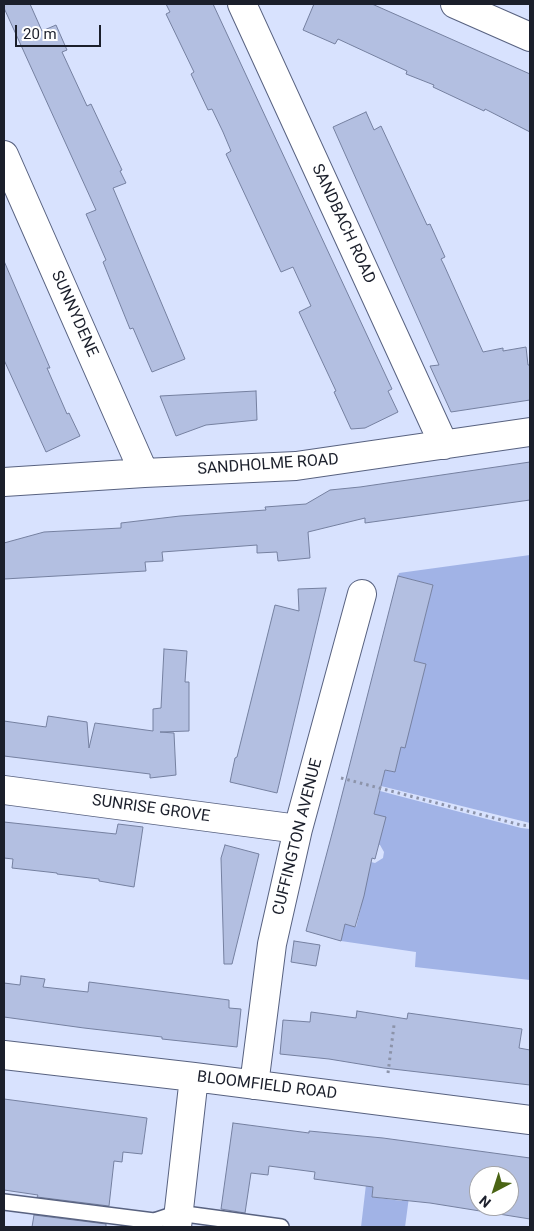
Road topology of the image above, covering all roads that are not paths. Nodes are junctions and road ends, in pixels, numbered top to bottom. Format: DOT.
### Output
graph roads {
  1 [pos="242,4"];
  2 [pos="456,4"];
  3 [pos="530,36"];
  4 [pos="4,155"];
  5 [pos="12,194"];
  6 [pos="530,432"];
  7 [pos="444,444"];
  8 [pos="144,473"];
  9 [pos="4,482"];
  10 [pos="362,594"];
  11 [pos="4,790"];
  12 [pos="298,830"];
  13 [pos="4,1055"];
  14 [pos="194,1077"];
  15 [pos="254,1084"];
  16 [pos="530,1120"];
  17 [pos="4,1202"];
  18 [pos="178,1220"];
  19 [pos="281,1227"];
  1 -- 7 [label="street, SANDBACH ROAD"];
  2 -- 3 [label="street"];
  4 -- 5 [label="street, SUNNYDENE"];
  5 -- 8 [label="street, SUNNYDENE"];
  6 -- 7 [label="street, SANDHOLME ROAD"];
  7 -- 8 [label="street, SANDHOLME ROAD"];
  8 -- 9 [label="street, SANDHOLME ROAD"];
  10 -- 12 [label="street, CUFFINGTON AVENUE"];
  11 -- 12 [label="street, SUNRISE GROVE"];
  12 -- 15 [label="street, CUFFINGTON AVENUE"];
  13 -- 14 [label="street, BLOOMFIELD ROAD"];
  14 -- 15 [label="street, BLOOMFIELD ROAD"];
  14 -- 18 [label="street"];
  15 -- 16 [label="street, BLOOMFIELD ROAD"];
  17 -- 18 [label="lane"];
  18 -- 19 [label="lane"];
}
